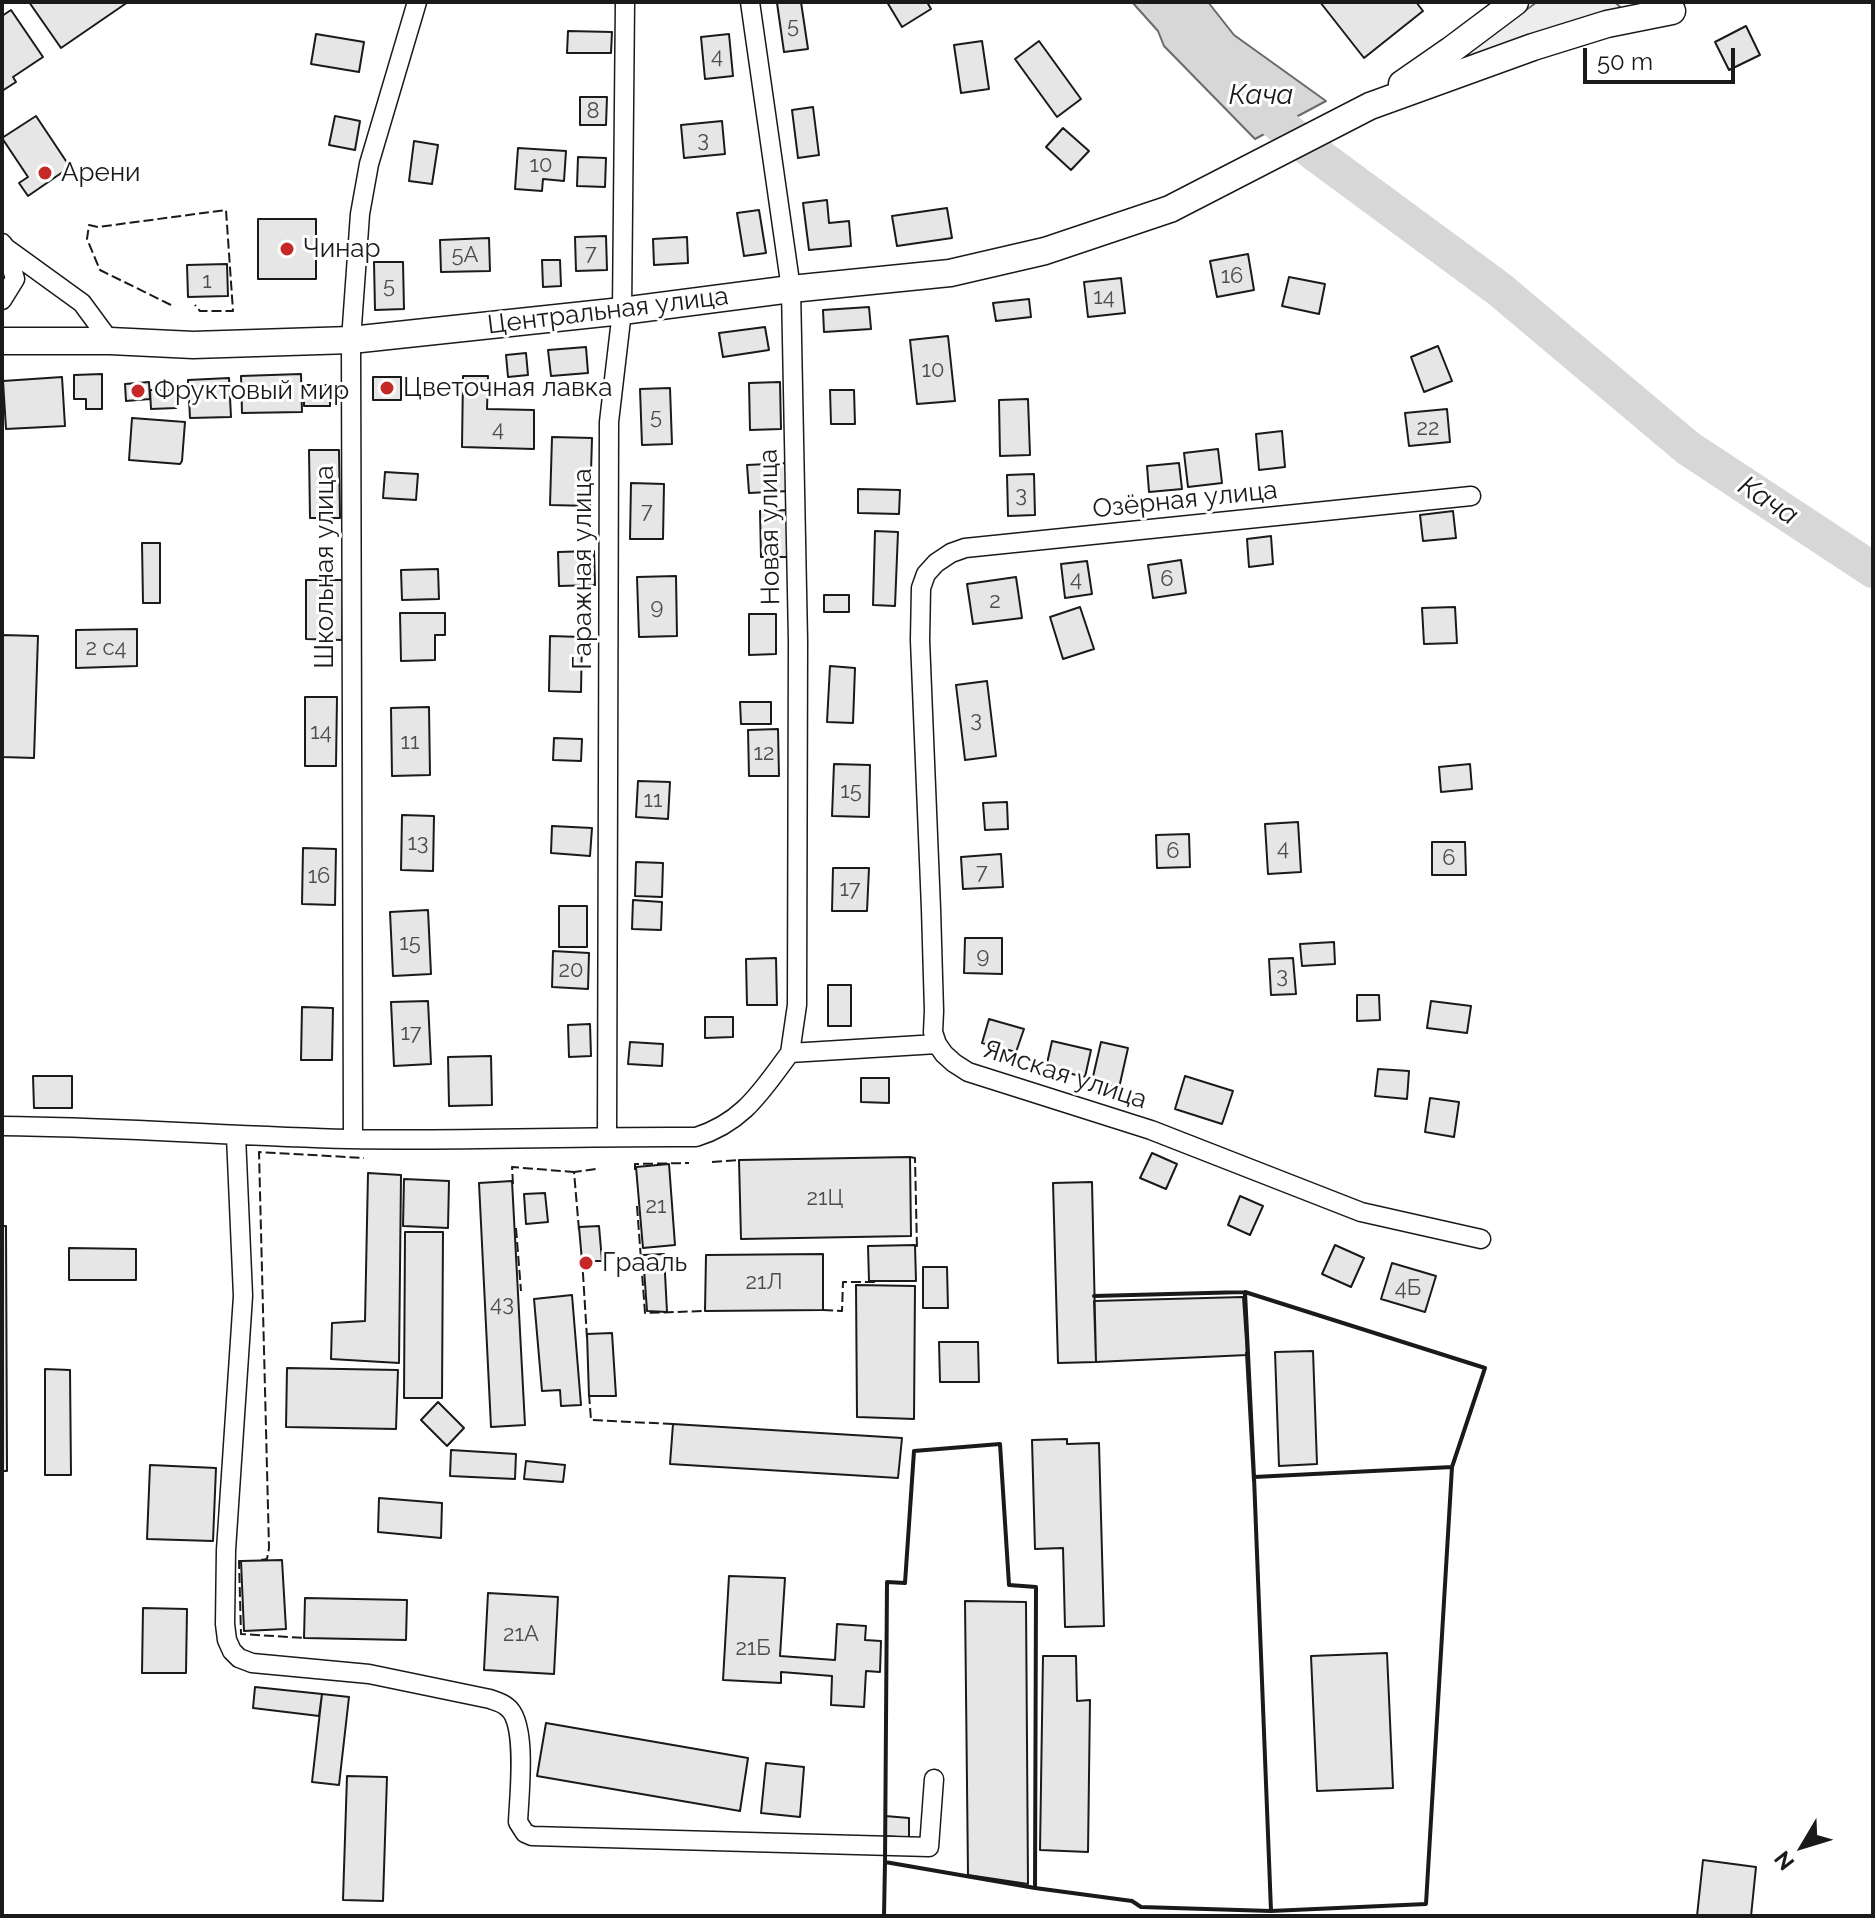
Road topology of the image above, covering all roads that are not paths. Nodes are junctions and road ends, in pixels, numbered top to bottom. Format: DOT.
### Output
graph roads {
  1 [pos="417,2"];
  2 [pos="625,2"];
  3 [pos="750,2"];
  4 [pos="1515,2"];
  5 [pos="1628,2"];
  6 [pos="1682,7"];
  7 [pos="1370,106"];
  8 [pos="4,246"];
  9 [pos="791,289"];
  10 [pos="2,300"];
  11 [pos="622,311"];
  12 [pos="351,340"];
  13 [pos="2,341"];
  14 [pos="110,341"];
  15 [pos="1471,496"];
  16 [pos="937,1044"];
  17 [pos="790,1053"];
  18 [pos="2,1126"];
  19 [pos="236,1136"];
  20 [pos="607,1136"];
  21 [pos="353,1139"];
  22 [pos="1481,1239"];
  23 [pos="934,1779"];
  1 -- 12 [label="street, Школьная улица"];
  2 -- 11 [label="street, Гаражная улица"];
  3 -- 9 [label="street, Новая улица"];
  4 -- 7 [label="street"];
  5 -- 6 [label="street"];
  6 -- 7 [label="street"];
  7 -- 9 [label="street, Центральная улица"];
  8 -- 10 [label="street"];
  8 -- 14 [label="street"];
  9 -- 11 [label="street, Центральная улица"];
  9 -- 17 [label="street, Новая улица"];
  11 -- 12 [label="street, Центральная улица"];
  11 -- 20 [label="street, Гаражная улица"];
  12 -- 14 [label="street, Центральная улица"];
  12 -- 21 [label="street, Школьная улица"];
  13 -- 14 [label="street, Центральная улица"];
  15 -- 16 [label="street, Озёрная улица"];
  16 -- 17 [label="street"];
  16 -- 22 [label="street, Ямская улица"];
  17 -- 20 [label="street"];
  18 -- 19 [label="street"];
  19 -- 21 [label="street"];
  19 -- 23 [label="street"];
  20 -- 21 [label="street"];
}
